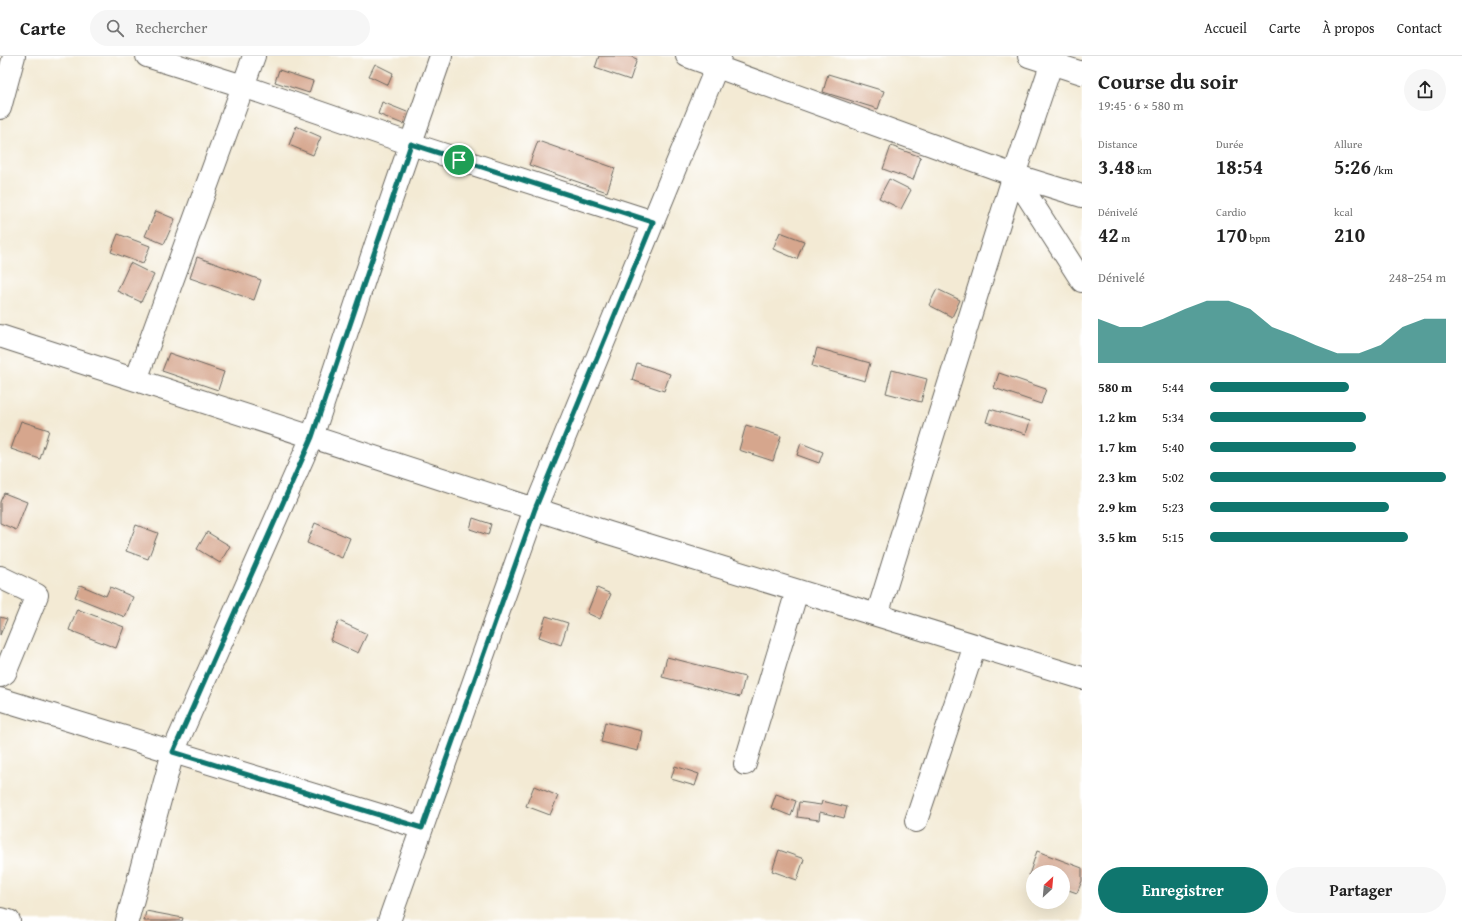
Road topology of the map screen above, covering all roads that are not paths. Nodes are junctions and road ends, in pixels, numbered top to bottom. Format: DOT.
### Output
graph roads {
  1 [pos="14,56"];
  2 [pos="147,56"];
  3 [pos="254,56"];
  4 [pos="441,56"];
  5 [pos="687,56"];
  6 [pos="1029,56"];
  7 [pos="1053,60"];
  8 [pos="718,61"];
  9 [pos="1082,73"];
  10 [pos="243,86"];
  11 [pos="0,108"];
  12 [pos="411,144"];
  13 [pos="1014,175"];
  14 [pos="1082,196"];
  15 [pos="653,222"];
  16 [pos="1082,281"];
  17 [pos="0,336"];
  18 [pos="136,380"];
  19 [pos="312,437"];
  20 [pos="535,509"];
  21 [pos="0,577"];
  22 [pos="797,591"];
  23 [pos="877,615"];
  24 [pos="975,646"];
  25 [pos="0,676"];
  26 [pos="1082,678"];
  27 [pos="0,699"];
  28 [pos="173,752"];
  29 [pos="745,764"];
  30 [pos="916,821"];
  31 [pos="422,828"];
  32 [pos="0,919"];
  33 [pos="8,921"];
  34 [pos="127,921"];
  35 [pos="389,921"];
  1 -- 11 [label="street"];
  2 -- 10 [label="street"];
  3 -- 10 [label="street"];
  4 -- 12 [label="street"];
  5 -- 8 [label="street"];
  6 -- 7 [label="street"];
  7 -- 9 [label="street"];
  7 -- 13 [label="street"];
  8 -- 13 [label="street"];
  8 -- 15 [label="street"];
  10 -- 12 [label="street"];
  10 -- 18 [label="street"];
  12 -- 15 [label="street"];
  12 -- 19 [label="street"];
  13 -- 14 [label="street"];
  13 -- 16 [label="street"];
  13 -- 23 [label="street"];
  15 -- 20 [label="street"];
  17 -- 18 [label="street"];
  18 -- 19 [label="street"];
  19 -- 20 [label="street"];
  19 -- 28 [label="street"];
  20 -- 22 [label="street"];
  20 -- 31 [label="street"];
  21 -- 25 [label="street"];
  22 -- 23 [label="street"];
  22 -- 29 [label="street"];
  23 -- 24 [label="street"];
  24 -- 26 [label="street"];
  24 -- 30 [label="street"];
  27 -- 28 [label="street"];
  28 -- 31 [label="street"];
  28 -- 34 [label="street"];
  31 -- 35 [label="street"];
  32 -- 33 [label="street"];
}
